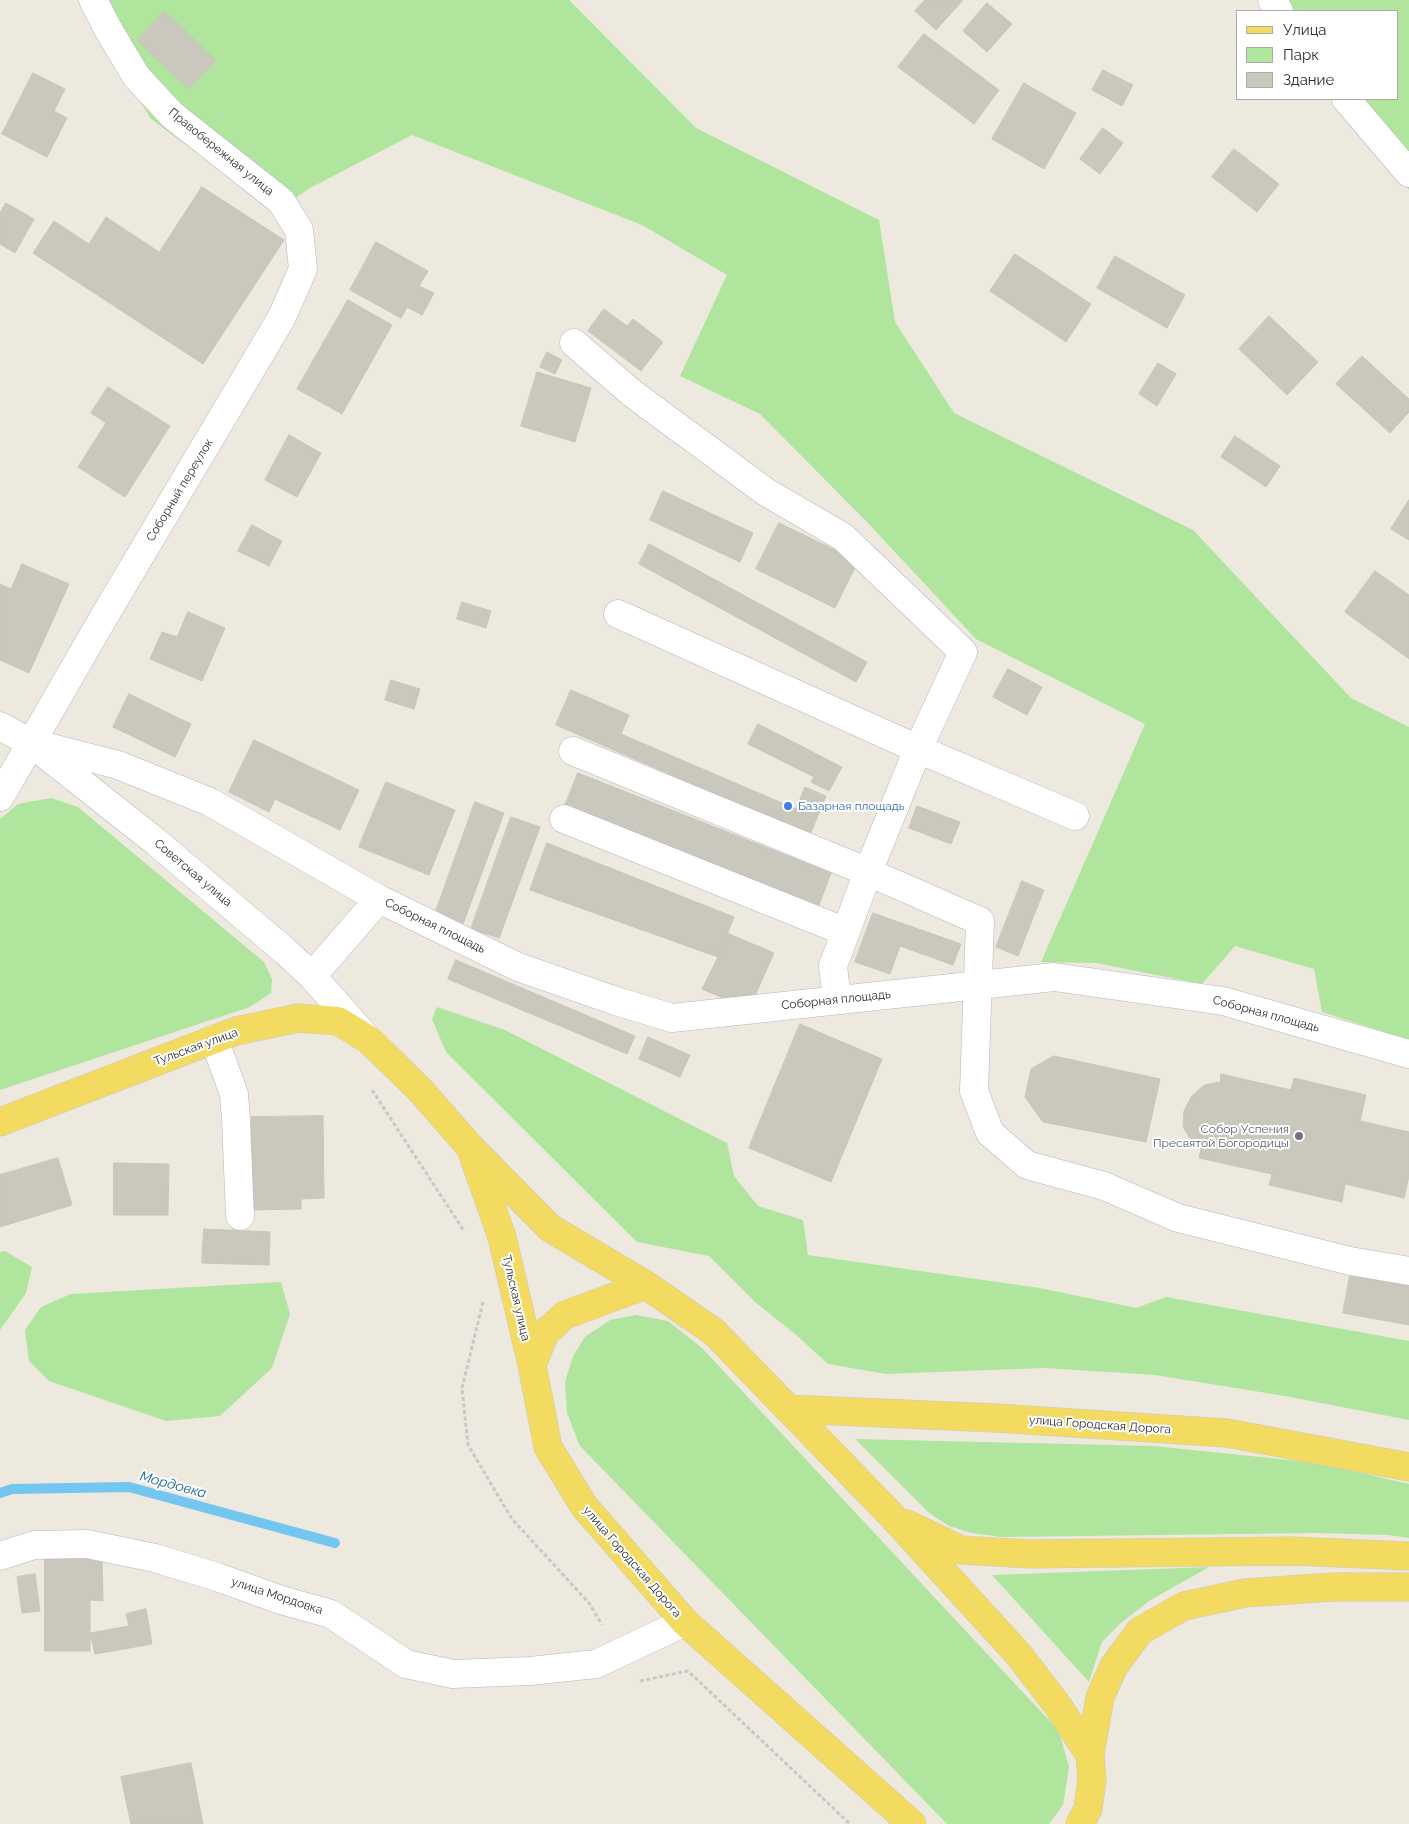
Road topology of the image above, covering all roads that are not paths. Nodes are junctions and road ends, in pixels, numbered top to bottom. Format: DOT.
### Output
graph roads {
  1 [pos="93,0"];
  2 [pos="1347,100"];
  3 [pos="1409,173"];
  4 [pos="299,230"];
  5 [pos="574,344"];
  6 [pos="618,614"];
  7 [pos="0,726"];
  8 [pos="31,743"];
  9 [pos="918,749"];
  10 [pos="573,751"];
  11 [pos="0,797"];
  12 [pos="1075,816"];
  13 [pos="564,819"];
  14 [pos="868,872"];
  15 [pos="379,899"];
  16 [pos="846,932"];
  17 [pos="312,976"];
  18 [pos="978,985"];
  19 [pos="837,1000"];
  20 [pos="214,1039"];
  21 [pos="369,1040"];
  22 [pos="1409,1054"];
  23 [pos="0,1122"];
  24 [pos="470,1147"];
  25 [pos="240,1216"];
  26 [pos="1409,1271"];
  27 [pos="646,1285"];
  28 [pos="532,1366"];
  29 [pos="788,1408"];
  30 [pos="1409,1467"];
  31 [pos="894,1518"];
  32 [pos="0,1556"];
  33 [pos="1409,1556"];
  34 [pos="1409,1586"];
  35 [pos="685,1622"];
  36 [pos="1090,1755"];
  37 [pos="1085,1819"];
  38 [pos="912,1824"];
  1 -- 4 [label="street, Правобережная улица"];
  2 -- 3 [label="street"];
  4 -- 8 [label="street, Соборный переулок"];
  5 -- 9 [label="street"];
  6 -- 9 [label="street"];
  7 -- 8 [label="street, Советская улица"];
  8 -- 11 [label="street, Соборный переулок"];
  8 -- 15 [label="street"];
  8 -- 17 [label="street, Советская улица"];
  9 -- 12 [label="street"];
  9 -- 14 [label="street"];
  10 -- 14 [label="street"];
  13 -- 16 [label="street"];
  14 -- 16 [label="street"];
  14 -- 18 [label="street"];
  15 -- 17 [label="street, Соборная площадь"];
  15 -- 19 [label="street, Соборная площадь"];
  16 -- 19 [label="street"];
  17 -- 21 [label="street, Советская улица"];
  18 -- 19 [label="street, Соборная площадь"];
  18 -- 22 [label="street, Соборная площадь"];
  18 -- 26 [label="street"];
  20 -- 21 [label="main road, Тульская улица"];
  20 -- 23 [label="main road, Тульская улица"];
  20 -- 25 [label="street"];
  21 -- 24 [label="main road, Тульская улица"];
  24 -- 27 [label="main road, Тульская улица"];
  24 -- 28 [label="main road, Тульская улица"];
  27 -- 28 [label="main road"];
  27 -- 29 [label="main road"];
  28 -- 35 [label="main road, улица Городская Дорога"];
  29 -- 30 [label="main road, улица Городская Дорога"];
  29 -- 31 [label="main road"];
  31 -- 33 [label="main road"];
  31 -- 36 [label="main road"];
  32 -- 35 [label="street, улица Мордовка"];
  34 -- 36 [label="main road"];
  35 -- 38 [label="main road, улица Городская Дорога"];
  36 -- 37 [label="main road"];
}
